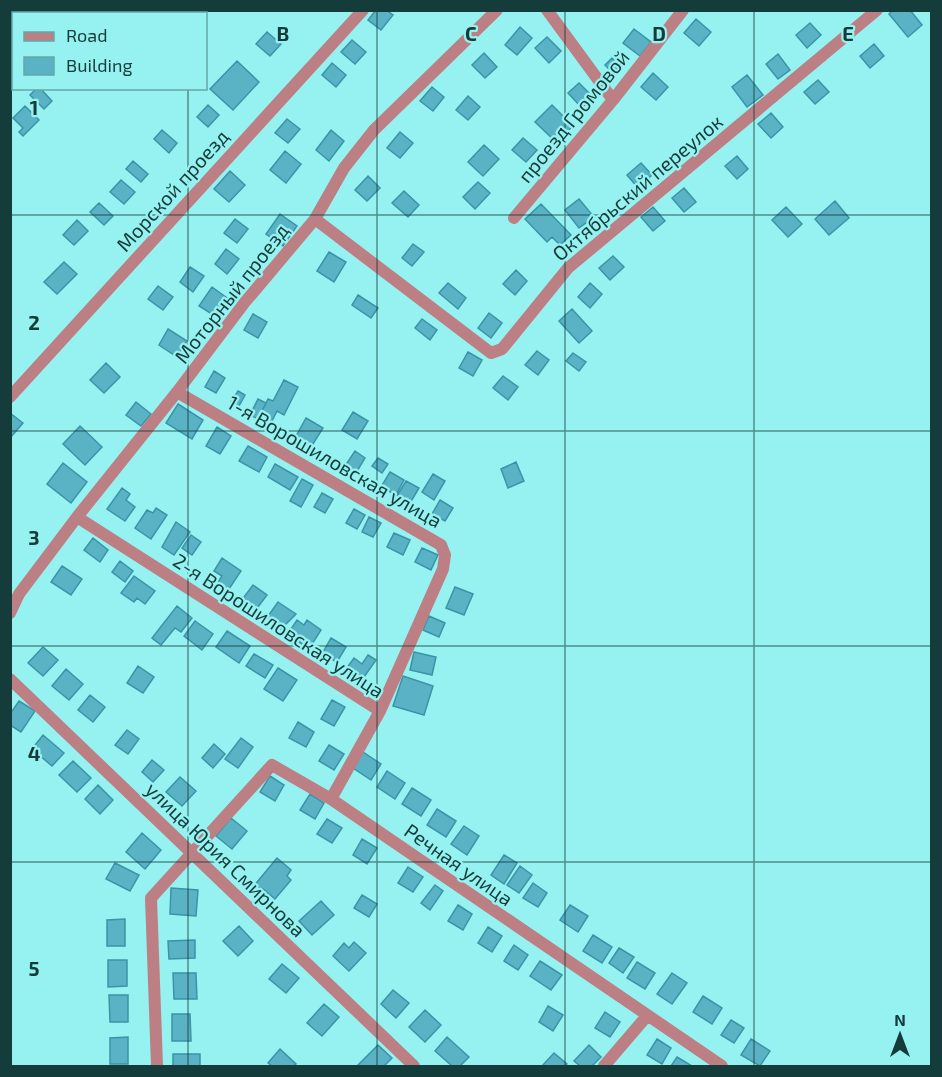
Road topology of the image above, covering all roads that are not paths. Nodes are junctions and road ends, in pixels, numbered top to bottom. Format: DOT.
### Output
graph roads {
  1 [pos="363,10"];
  2 [pos="497,10"];
  3 [pos="547,10"];
  4 [pos="683,10"];
  5 [pos="877,10"];
  6 [pos="613,100"];
  7 [pos="514,218"];
  8 [pos="315,219"];
  9 [pos="177,392"];
  10 [pos="10,397"];
  11 [pos="77,518"];
  12 [pos="15,592"];
  13 [pos="10,613"];
  14 [pos="10,680"];
  15 [pos="380,711"];
  16 [pos="331,799"];
  17 [pos="191,853"];
  18 [pos="646,1017"];
  19 [pos="157,1066"];
  20 [pos="414,1066"];
  21 [pos="604,1066"];
  22 [pos="722,1066"];
  1 -- 10 [label="street, Морской проезд"];
  2 -- 8 [label="street, Моторный проезд"];
  3 -- 6 [label="street"];
  4 -- 6 [label="street, проезд Громовой"];
  5 -- 8 [label="street, Октябрьский переулок"];
  6 -- 7 [label="street, проезд Громовой"];
  8 -- 9 [label="street, Моторный проезд"];
  9 -- 11 [label="street, Моторный проезд"];
  9 -- 15 [label="street, 1-я Ворошиловская улица"];
  11 -- 12 [label="street, Моторный проезд"];
  11 -- 15 [label="street, 2-я Ворошиловская улица"];
  12 -- 13 [label="street, Моторный проезд"];
  14 -- 17 [label="street, улица Юрия Смирнова"];
  15 -- 16 [label="street, 2-я Ворошиловская улица"];
  16 -- 17 [label="street, Речная улица"];
  16 -- 18 [label="street, Речная улица"];
  17 -- 19 [label="street"];
  17 -- 20 [label="street, улица Юрия Смирнова"];
  18 -- 21 [label="street"];
  18 -- 22 [label="street, Речная улица"];
}
